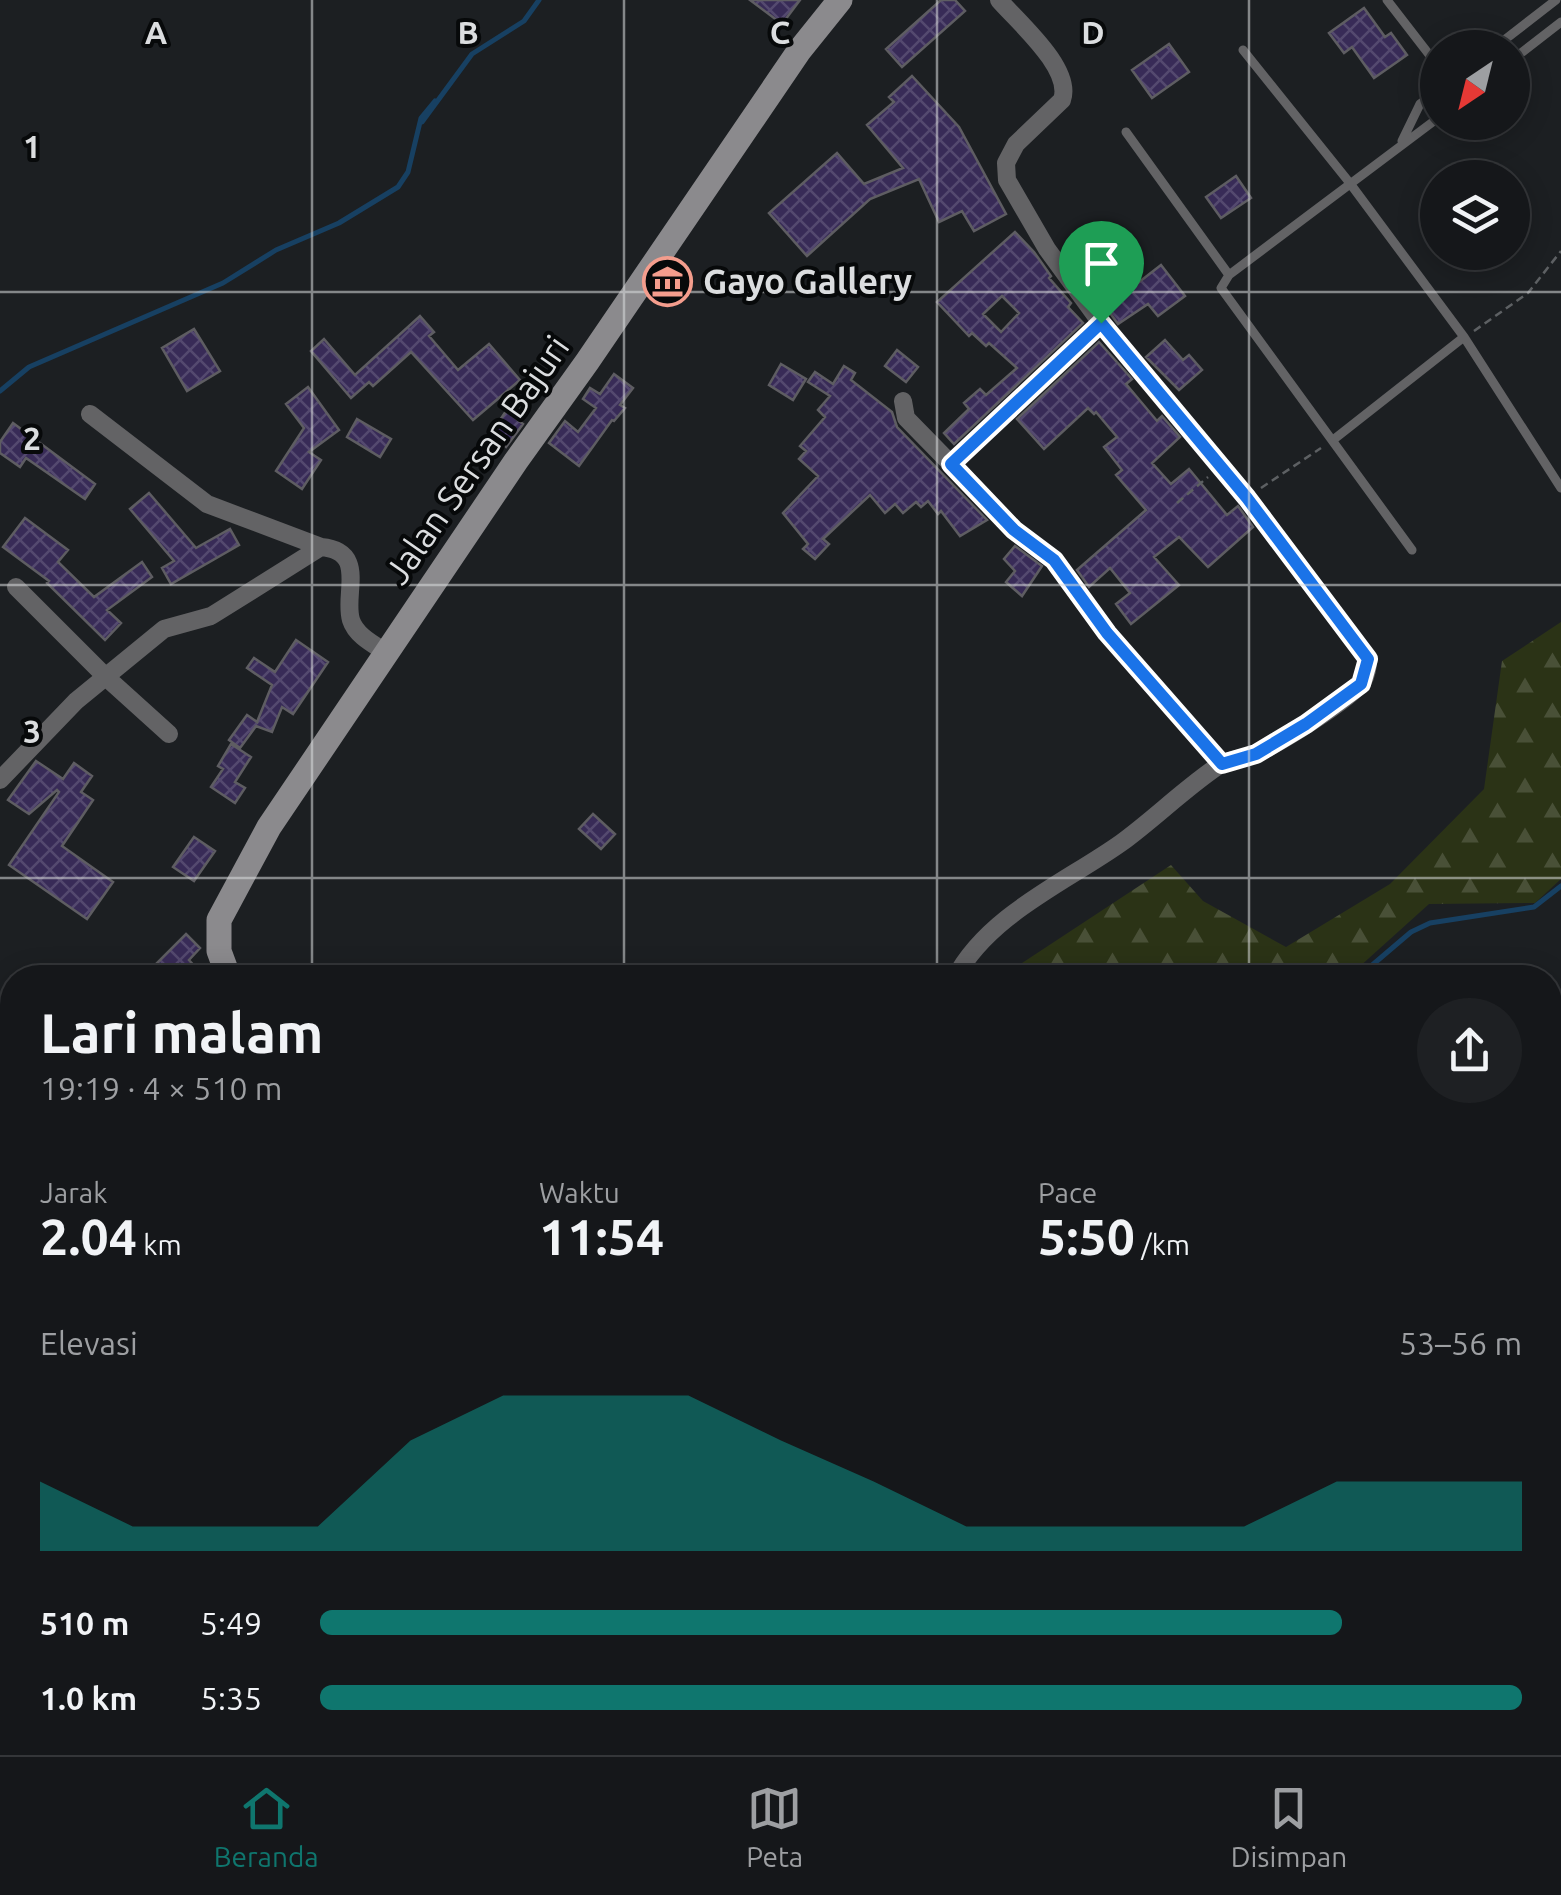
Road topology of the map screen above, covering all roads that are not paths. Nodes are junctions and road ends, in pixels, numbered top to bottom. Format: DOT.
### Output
graph roads {
  1 [pos="840,0"];
  2 [pos="1000,0"];
  3 [pos="1387,0"];
  4 [pos="1556,0"];
  5 [pos="1537,14"];
  6 [pos="1561,22"];
  7 [pos="1517,30"];
  8 [pos="1550,30"];
  9 [pos="1420,43"];
  10 [pos="1530,46"];
  11 [pos="1243,50"];
  12 [pos="1420,104"];
  13 [pos="1420,130"];
  14 [pos="1126,132"];
  15 [pos="1401,143"];
  16 [pos="1349,182"];
  17 [pos="1229,275"];
  18 [pos="1101,323"];
  19 [pos="1464,337"];
  20 [pos="904,401"];
  21 [pos="90,414"];
  22 [pos="1333,440"];
  23 [pos="951,464"];
  24 [pos="1561,488"];
  25 [pos="321,548"];
  26 [pos="1412,550"];
  27 [pos="16,588"];
  28 [pos="388,653"];
  29 [pos="107,678"];
  30 [pos="170,734"];
  31 [pos="1222,764"];
  32 [pos="0,780"];
  33 [pos="224,965"];
  34 [pos="962,965"];
  1 -- 28 [label="main road, Jalan Sersan Bajuri"];
  2 -- 18 [label="street"];
  3 -- 9 [label="lane"];
  4 -- 5 [label="lane"];
  5 -- 7 [label="lane"];
  5 -- 8 [label="lane"];
  6 -- 8 [label="lane"];
  8 -- 10 [label="lane"];
  11 -- 16 [label="lane"];
  12 -- 15 [label="lane"];
  13 -- 15 [label="lane"];
  14 -- 17 [label="lane"];
  15 -- 16 [label="lane"];
  16 -- 17 [label="lane"];
  16 -- 19 [label="lane"];
  17 -- 22 [label="lane"];
  18 -- 23 [label="street"];
  18 -- 31 [label="street"];
  19 -- 22 [label="lane"];
  19 -- 24 [label="lane"];
  20 -- 23 [label="street"];
  21 -- 25 [label="street"];
  22 -- 26 [label="lane"];
  23 -- 31 [label="street"];
  25 -- 28 [label="street"];
  25 -- 29 [label="street"];
  27 -- 29 [label="street"];
  28 -- 33 [label="main road, Jalan Sersan Bajuri"];
  29 -- 30 [label="street"];
  29 -- 32 [label="street"];
  31 -- 34 [label="street"];
}
